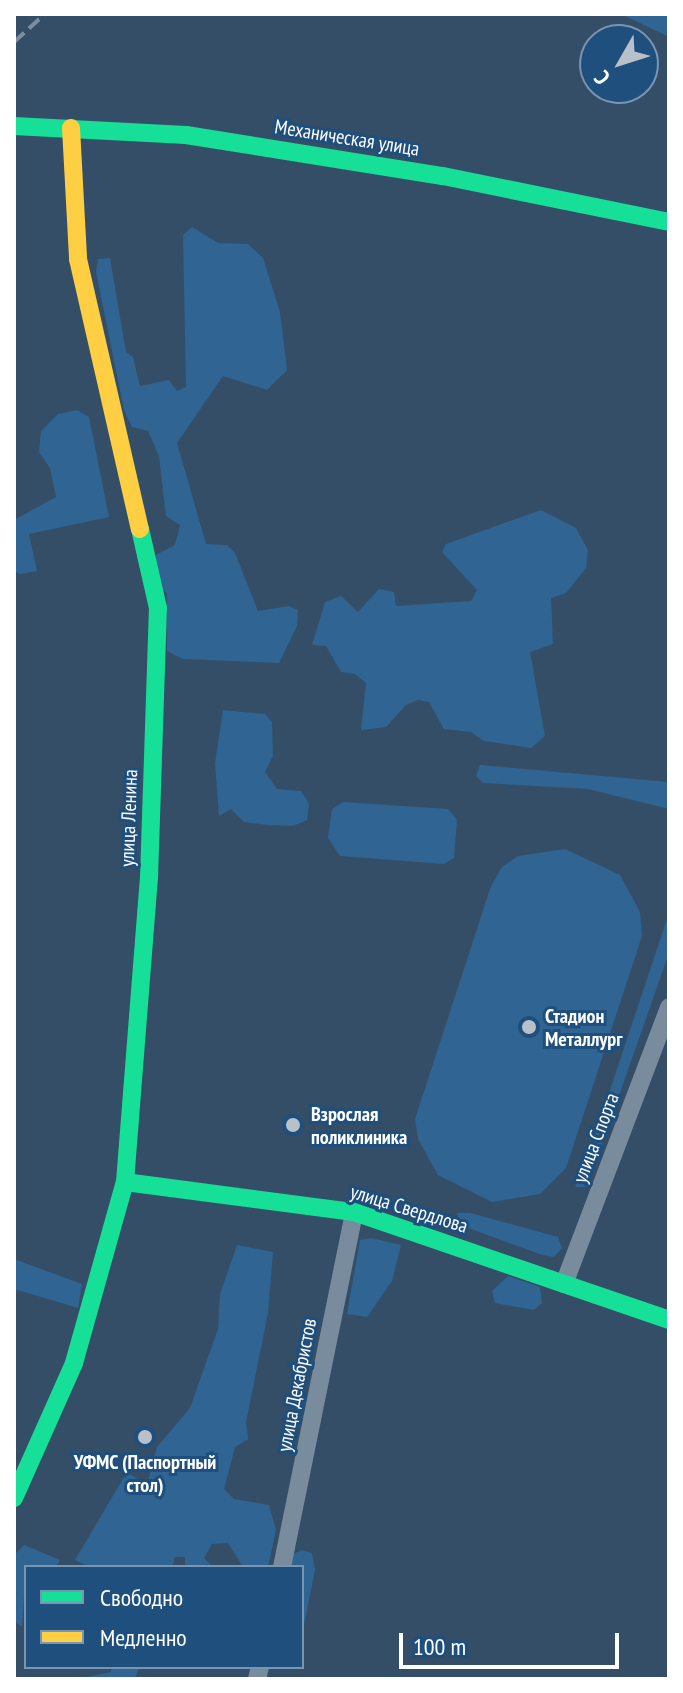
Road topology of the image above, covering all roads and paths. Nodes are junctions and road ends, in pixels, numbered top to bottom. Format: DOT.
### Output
graph roads {
  1 [pos="14,126"];
  2 [pos="71,128"];
  3 [pos="669,222"];
  4 [pos="669,1007"];
  5 [pos="125,1182"];
  6 [pos="354,1212"];
  7 [pos="564,1284"];
  8 [pos="669,1320"];
  9 [pos="14,1498"];
  10 [pos="282,1565"];
  1 -- 2 [label="main road, Механическая улица"];
  2 -- 3 [label="main road, Механическая улица"];
  2 -- 5 [label="main road, улица Ленина"];
  4 -- 7 [label="street, улица Спорта"];
  5 -- 6 [label="main road, улица Свердлова"];
  5 -- 9 [label="main road, улица Ленина"];
  6 -- 7 [label="main road, улица Свердлова"];
  6 -- 10 [label="street, улица Декабристов"];
  7 -- 8 [label="main road, улица Свердлова"];
}
